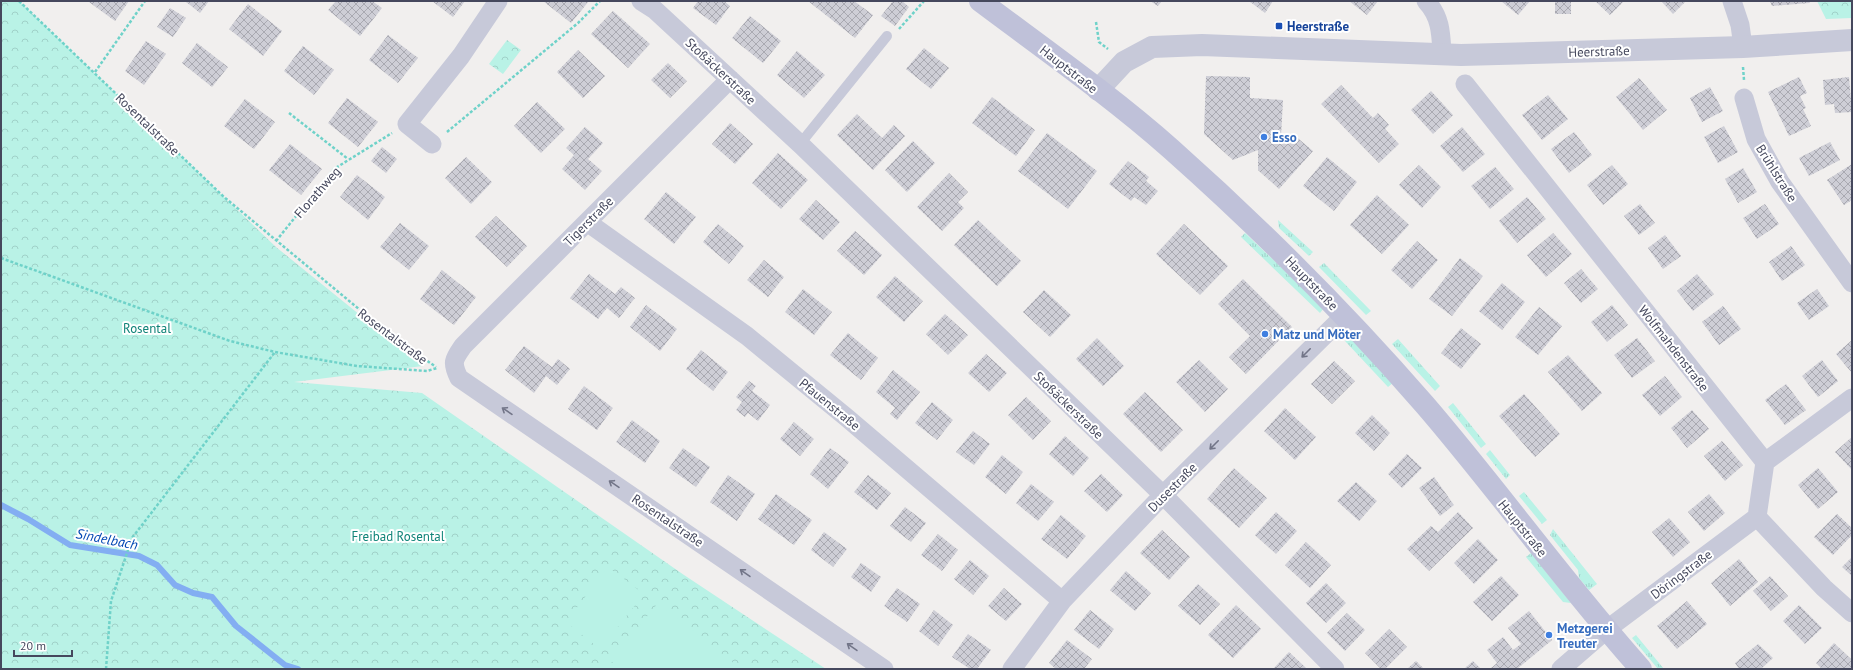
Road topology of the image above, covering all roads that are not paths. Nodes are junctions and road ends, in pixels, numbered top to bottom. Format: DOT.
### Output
graph roads {
  1 [pos="498,1"];
  2 [pos="980,1"];
  3 [pos="1426,1"];
  4 [pos="1732,1"];
  5 [pos="652,4"];
  6 [pos="887,36"];
  7 [pos="1852,40"];
  8 [pos="1743,47"];
  9 [pos="1442,54"];
  10 [pos="730,79"];
  11 [pos="1465,84"];
  12 [pos="1098,90"];
  13 [pos="1744,98"];
  14 [pos="432,144"];
  15 [pos="800,144"];
  16 [pos="587,222"];
  17 [pos="1852,283"];
  18 [pos="1344,316"];
  19 [pos="446,368"];
  20 [pos="1852,398"];
  21 [pos="1765,462"];
  22 [pos="1163,495"];
  23 [pos="1757,517"];
  24 [pos="1062,601"];
  25 [pos="1852,613"];
  26 [pos="1606,630"];
  27 [pos="884,669"];
  28 [pos="1012,669"];
  29 [pos="1336,669"];
  30 [pos="1560,669"];
  31 [pos="1641,669"];
  1 -- 14 [label="street"];
  2 -- 12 [label="main road, Hauptstraße"];
  3 -- 9 [label="street"];
  4 -- 8 [label="street"];
  5 -- 10 [label="street, Stoßäckerstraße"];
  6 -- 15 [label="lane"];
  7 -- 8 [label="street, Heerstraße"];
  8 -- 9 [label="street, Heerstraße"];
  9 -- 12 [label="street, Heerstraße"];
  10 -- 15 [label="street, Stoßäckerstraße"];
  10 -- 16 [label="street, Tigerstraße"];
  11 -- 21 [label="street, Wolfmahdenstraße"];
  12 -- 18 [label="main road, Hauptstraße"];
  13 -- 17 [label="street, Brühlstraße"];
  15 -- 22 [label="street, Stoßäckerstraße"];
  16 -- 19 [label="street, Tigerstraße"];
  16 -- 24 [label="street, Pfauenstraße"];
  18 -- 22 [label="street, Dusestraße, one-way"];
  18 -- 26 [label="main road, Hauptstraße"];
  27 -- 19 [label="street, Rosentalstraße, one-way"];
  20 -- 21 [label="street"];
  21 -- 23 [label="street"];
  22 -- 24 [label="street, Dusestraße"];
  22 -- 29 [label="street, Stoßäckerstraße"];
  23 -- 25 [label="street"];
  23 -- 26 [label="street, Döringstraße"];
  24 -- 28 [label="street, Dusestraße"];
  26 -- 30 [label="street, Döringstraße"];
  26 -- 31 [label="main road, Hauptstraße"];
}
